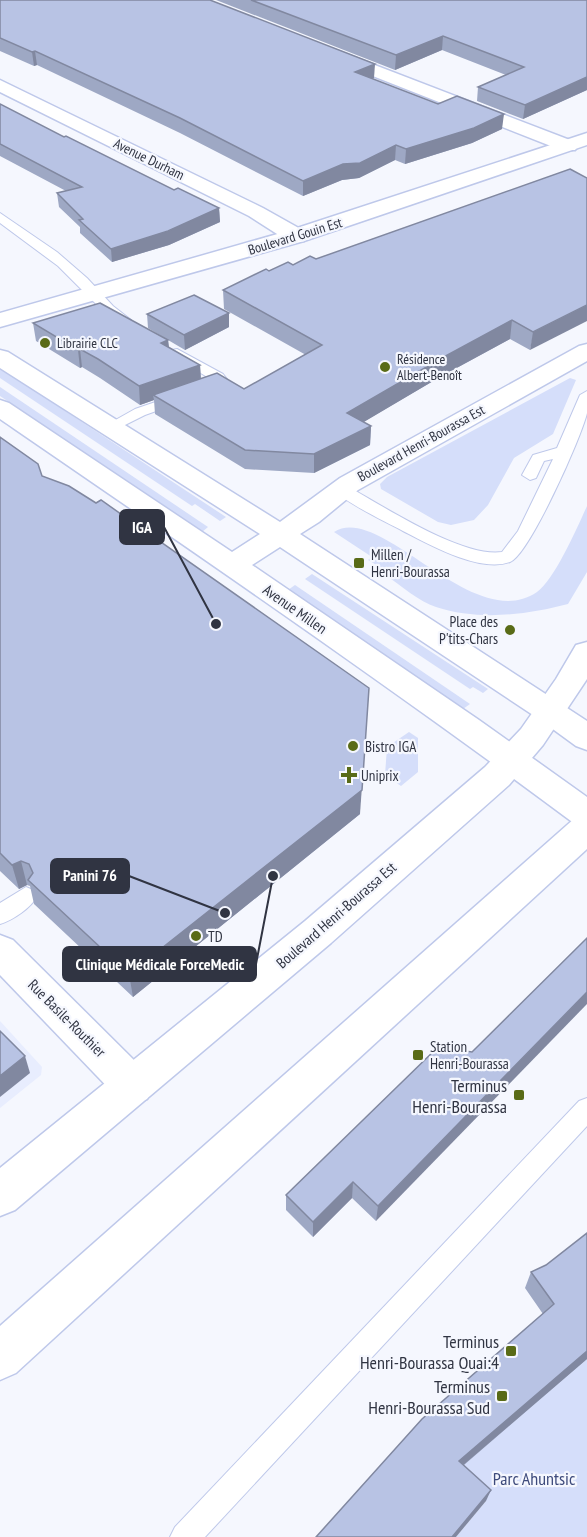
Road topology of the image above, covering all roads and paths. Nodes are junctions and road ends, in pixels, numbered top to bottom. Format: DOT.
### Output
graph roads {
  1 [pos="319,49"];
  2 [pos="0,85"];
  3 [pos="581,146"];
  4 [pos="0,217"];
  5 [pos="296,236"];
  6 [pos="94,295"];
  7 [pos="0,320"];
  8 [pos="140,332"];
  9 [pos="160,343"];
  10 [pos="587,351"];
  11 [pos="0,357"];
  12 [pos="586,400"];
  13 [pos="0,408"];
  14 [pos="111,427"];
  15 [pos="561,452"];
  16 [pos="530,475"];
  17 [pos="341,489"];
  18 [pos="280,535"];
  19 [pos="231,565"];
  20 [pos="587,653"];
  21 [pos="550,711"];
  22 [pos="587,738"];
  23 [pos="511,762"];
  24 [pos="587,815"];
  25 [pos="587,828"];
  26 [pos="26,896"];
  27 [pos="0,915"];
  28 [pos="0,951"];
  29 [pos="133,1086"];
  30 [pos="587,1108"];
  31 [pos="0,1195"];
  32 [pos="0,1357"];
  33 [pos="185,1537"];
  1 -- 3 [label="street"];
  2 -- 5 [label="street, Avenue Durham"];
  3 -- 5 [label="street, Boulevard Gouin Est"];
  4 -- 6 [label="lane"];
  5 -- 6 [label="street, Boulevard Gouin Est"];
  6 -- 7 [label="street, Boulevard Gouin Est"];
  6 -- 8 [label="lane"];
  9 -- 14 [label="lane"];
  10 -- 17 [label="street, Boulevard Henri-Bourassa Est"];
  11 -- 14 [label="street"];
  12 -- 15 [label="lane"];
  13 -- 19 [label="street, Avenue Millen"];
  14 -- 18 [label="street"];
  15 -- 16 [label="lane"];
  15 -- 17 [label="lane"];
  17 -- 18 [label="street, Boulevard Henri-Bourassa Est"];
  18 -- 19 [label="street, Boulevard Henri-Bourassa Est"];
  18 -- 21 [label="street"];
  19 -- 23 [label="street, Avenue Millen"];
  20 -- 21 [label="street, Boulevard Henri-Bourassa Est"];
  21 -- 22 [label="street"];
  21 -- 23 [label="street, Boulevard Henri-Bourassa Est"];
  23 -- 24 [label="street, Avenue Millen"];
  23 -- 29 [label="street, Boulevard Henri-Bourassa Est"];
  25 -- 32 [label="street"];
  26 -- 27 [label="lane"];
  28 -- 29 [label="street, Rue Basile-Routhier"];
  29 -- 31 [label="street, Boulevard Henri-Bourassa Est"];
  30 -- 33 [label="lane"];
}
